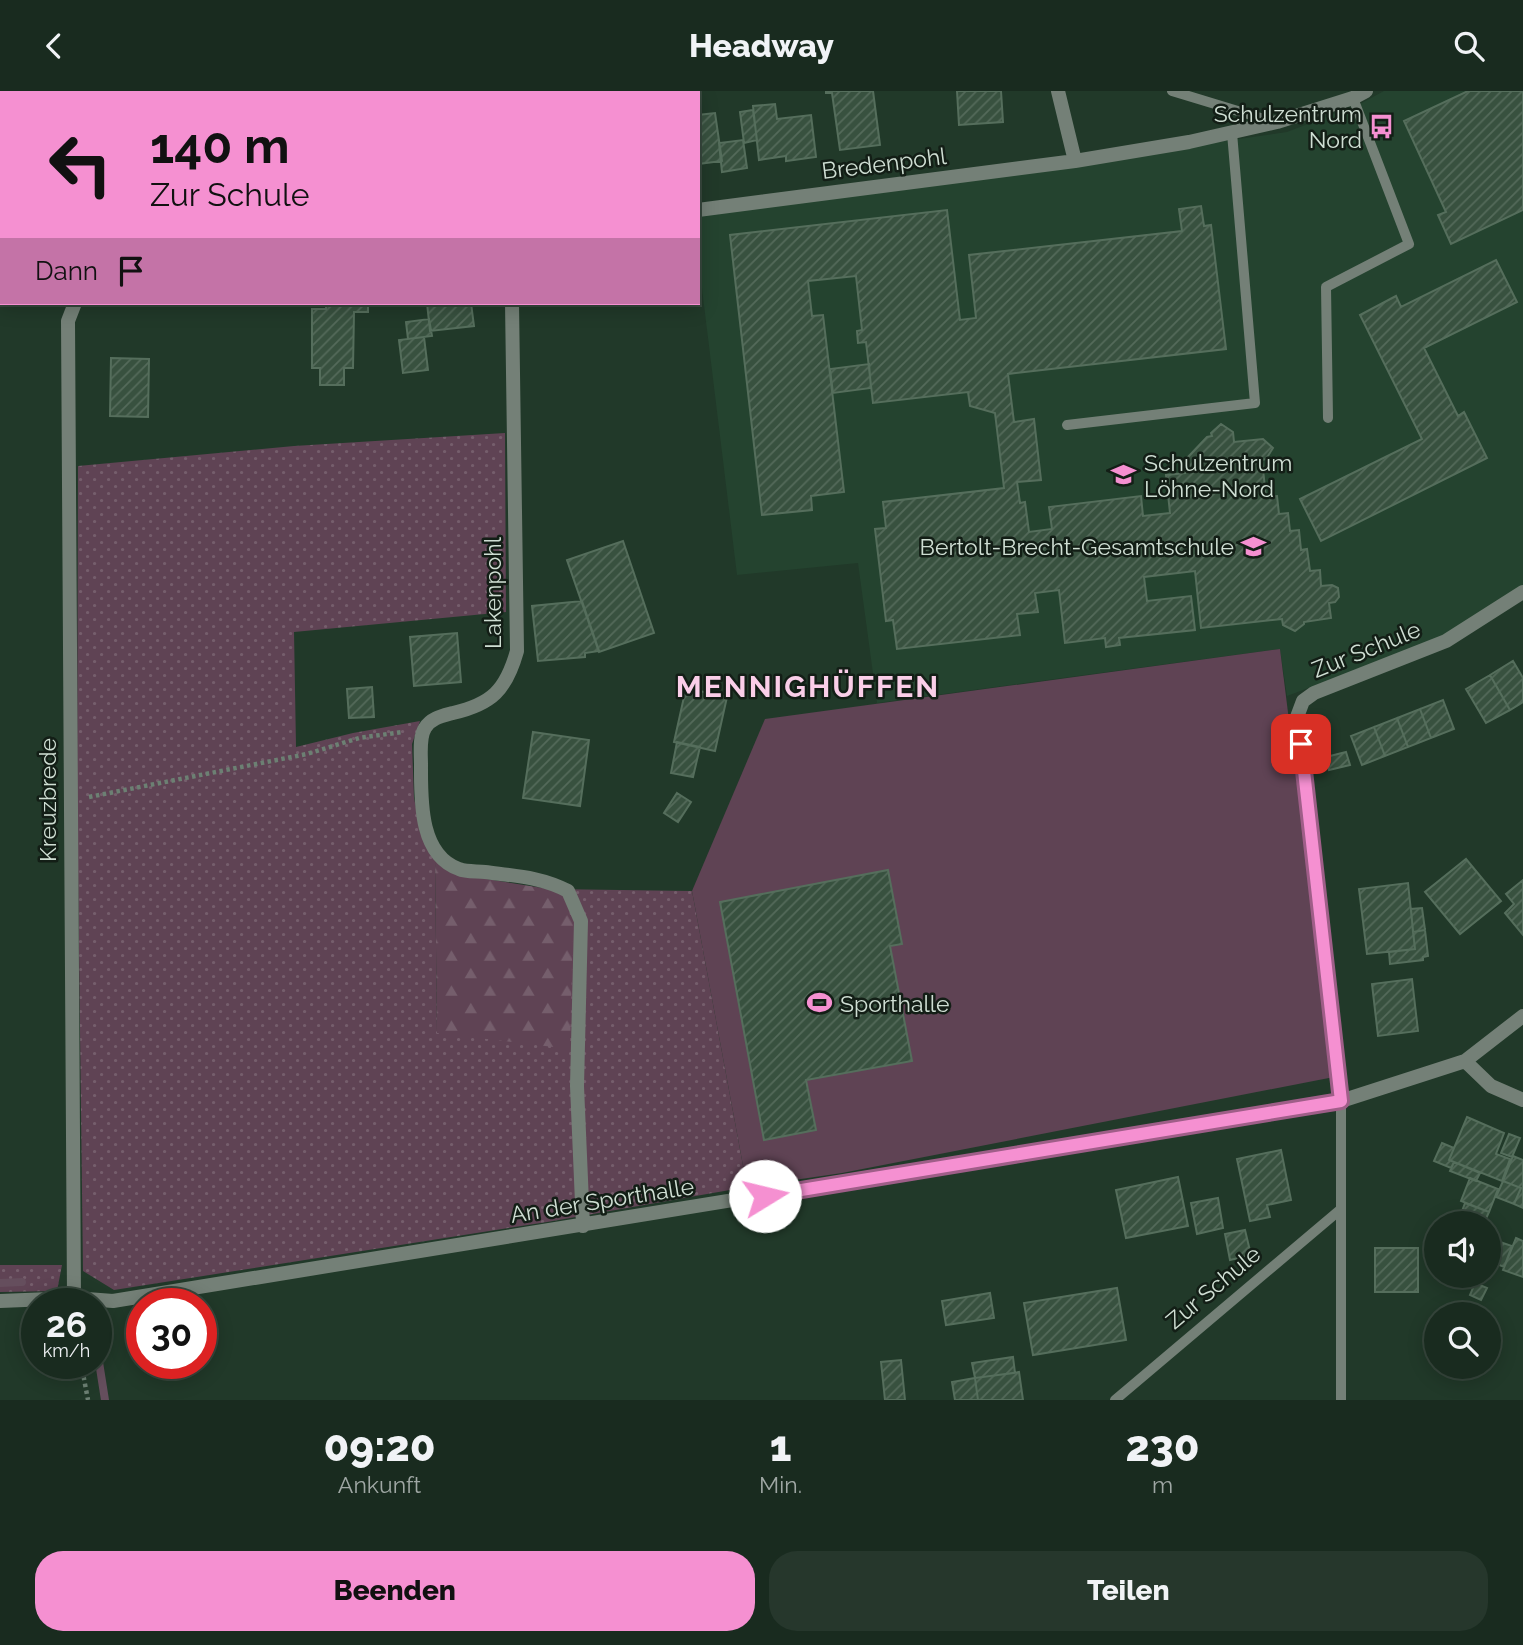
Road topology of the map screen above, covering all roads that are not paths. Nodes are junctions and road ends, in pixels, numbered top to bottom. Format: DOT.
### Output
graph roads {
  1 [pos="1058,91"];
  2 [pos="1172,91"];
  3 [pos="1359,95"];
  4 [pos="1277,123"];
  5 [pos="1232,132"];
  6 [pos="1075,161"];
  7 [pos="700,210"];
  8 [pos="74,305"];
  9 [pos="512,305"];
  10 [pos="1328,418"];
  11 [pos="1067,425"];
  12 [pos="1523,592"];
  13 [pos="1523,1016"];
  14 [pos="1465,1061"];
  15 [pos="1523,1100"];
  16 [pos="1341,1101"];
  17 [pos="1341,1209"];
  18 [pos="583,1226"];
  19 [pos="74,1288"];
  20 [pos="21,1300"];
  21 [pos="0,1301"];
  22 [pos="112,1301"];
  23 [pos="1115,1400"];
  24 [pos="1341,1400"];
  1 -- 6 [label="street"];
  2 -- 4 [label="lane"];
  3 -- 4 [label="street, Bredenpohl"];
  3 -- 10 [label="lane"];
  4 -- 5 [label="street, Bredenpohl"];
  5 -- 6 [label="street, Bredenpohl"];
  5 -- 11 [label="lane"];
  6 -- 7 [label="street, Bredenpohl"];
  8 -- 19 [label="street, Kreuzbrede"];
  9 -- 18 [label="street, Lakenpohl"];
  12 -- 16 [label="street, Zur Schule"];
  13 -- 14 [label="street, An der Sporthalle"];
  14 -- 15 [label="street"];
  14 -- 16 [label="street, An der Sporthalle"];
  16 -- 17 [label="lane, Zur Schule"];
  16 -- 18 [label="street, An der Sporthalle"];
  17 -- 23 [label="lane, Zur Schule"];
  17 -- 24 [label="lane, Zur Schule"];
  18 -- 22 [label="street, An der Sporthalle"];
  20 -- 21 [label="street, An der Sporthalle"];
}
